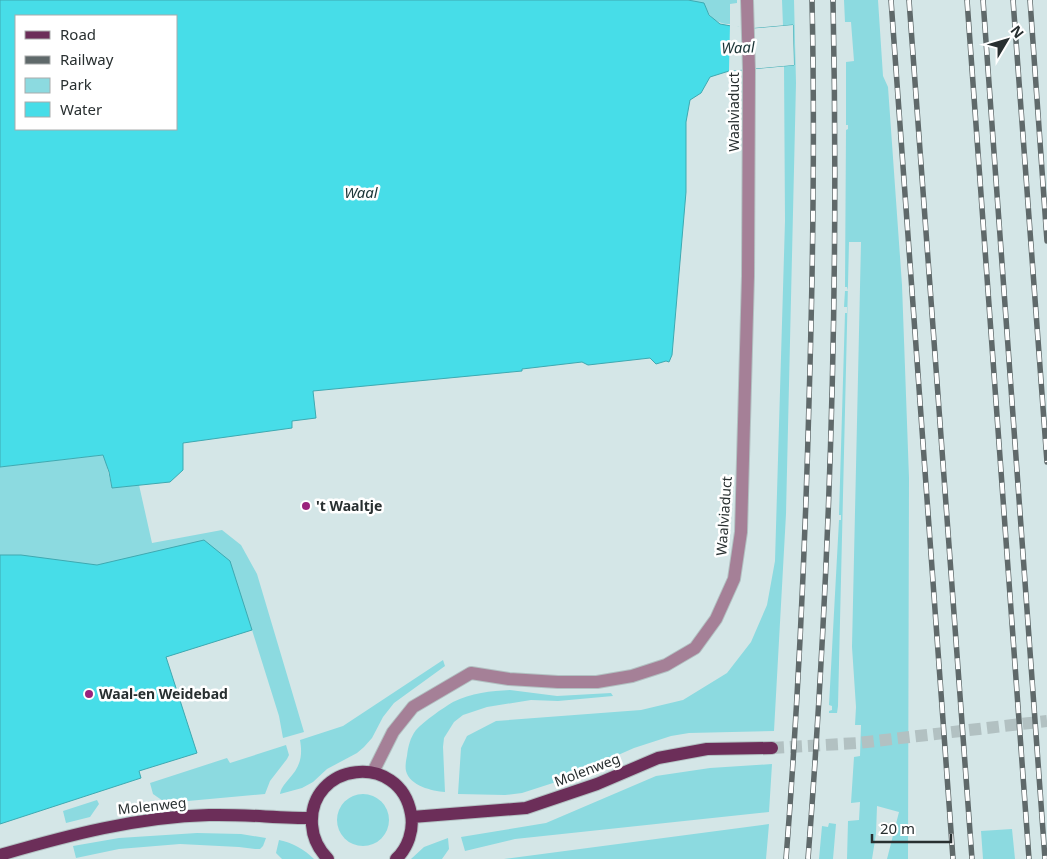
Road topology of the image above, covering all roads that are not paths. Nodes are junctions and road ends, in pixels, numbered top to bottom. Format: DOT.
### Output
graph roads {
  1 [pos="747,0"];
  2 [pos="772,748"];
  3 [pos="373,772"];
  4 [pos="412,817"];
  5 [pos="312,818"];
  6 [pos="0,855"];
  7 [pos="328,859"];
  8 [pos="396,859"];
  1 -- 3 [label="street, Waalviaduct"];
  2 -- 4 [label="main road, Molenweg"];
  3 -- 4 [label="main road"];
  3 -- 5 [label="main road"];
  4 -- 8 [label="main road"];
  5 -- 6 [label="main road, Molenweg"];
  5 -- 7 [label="main road"];
}
